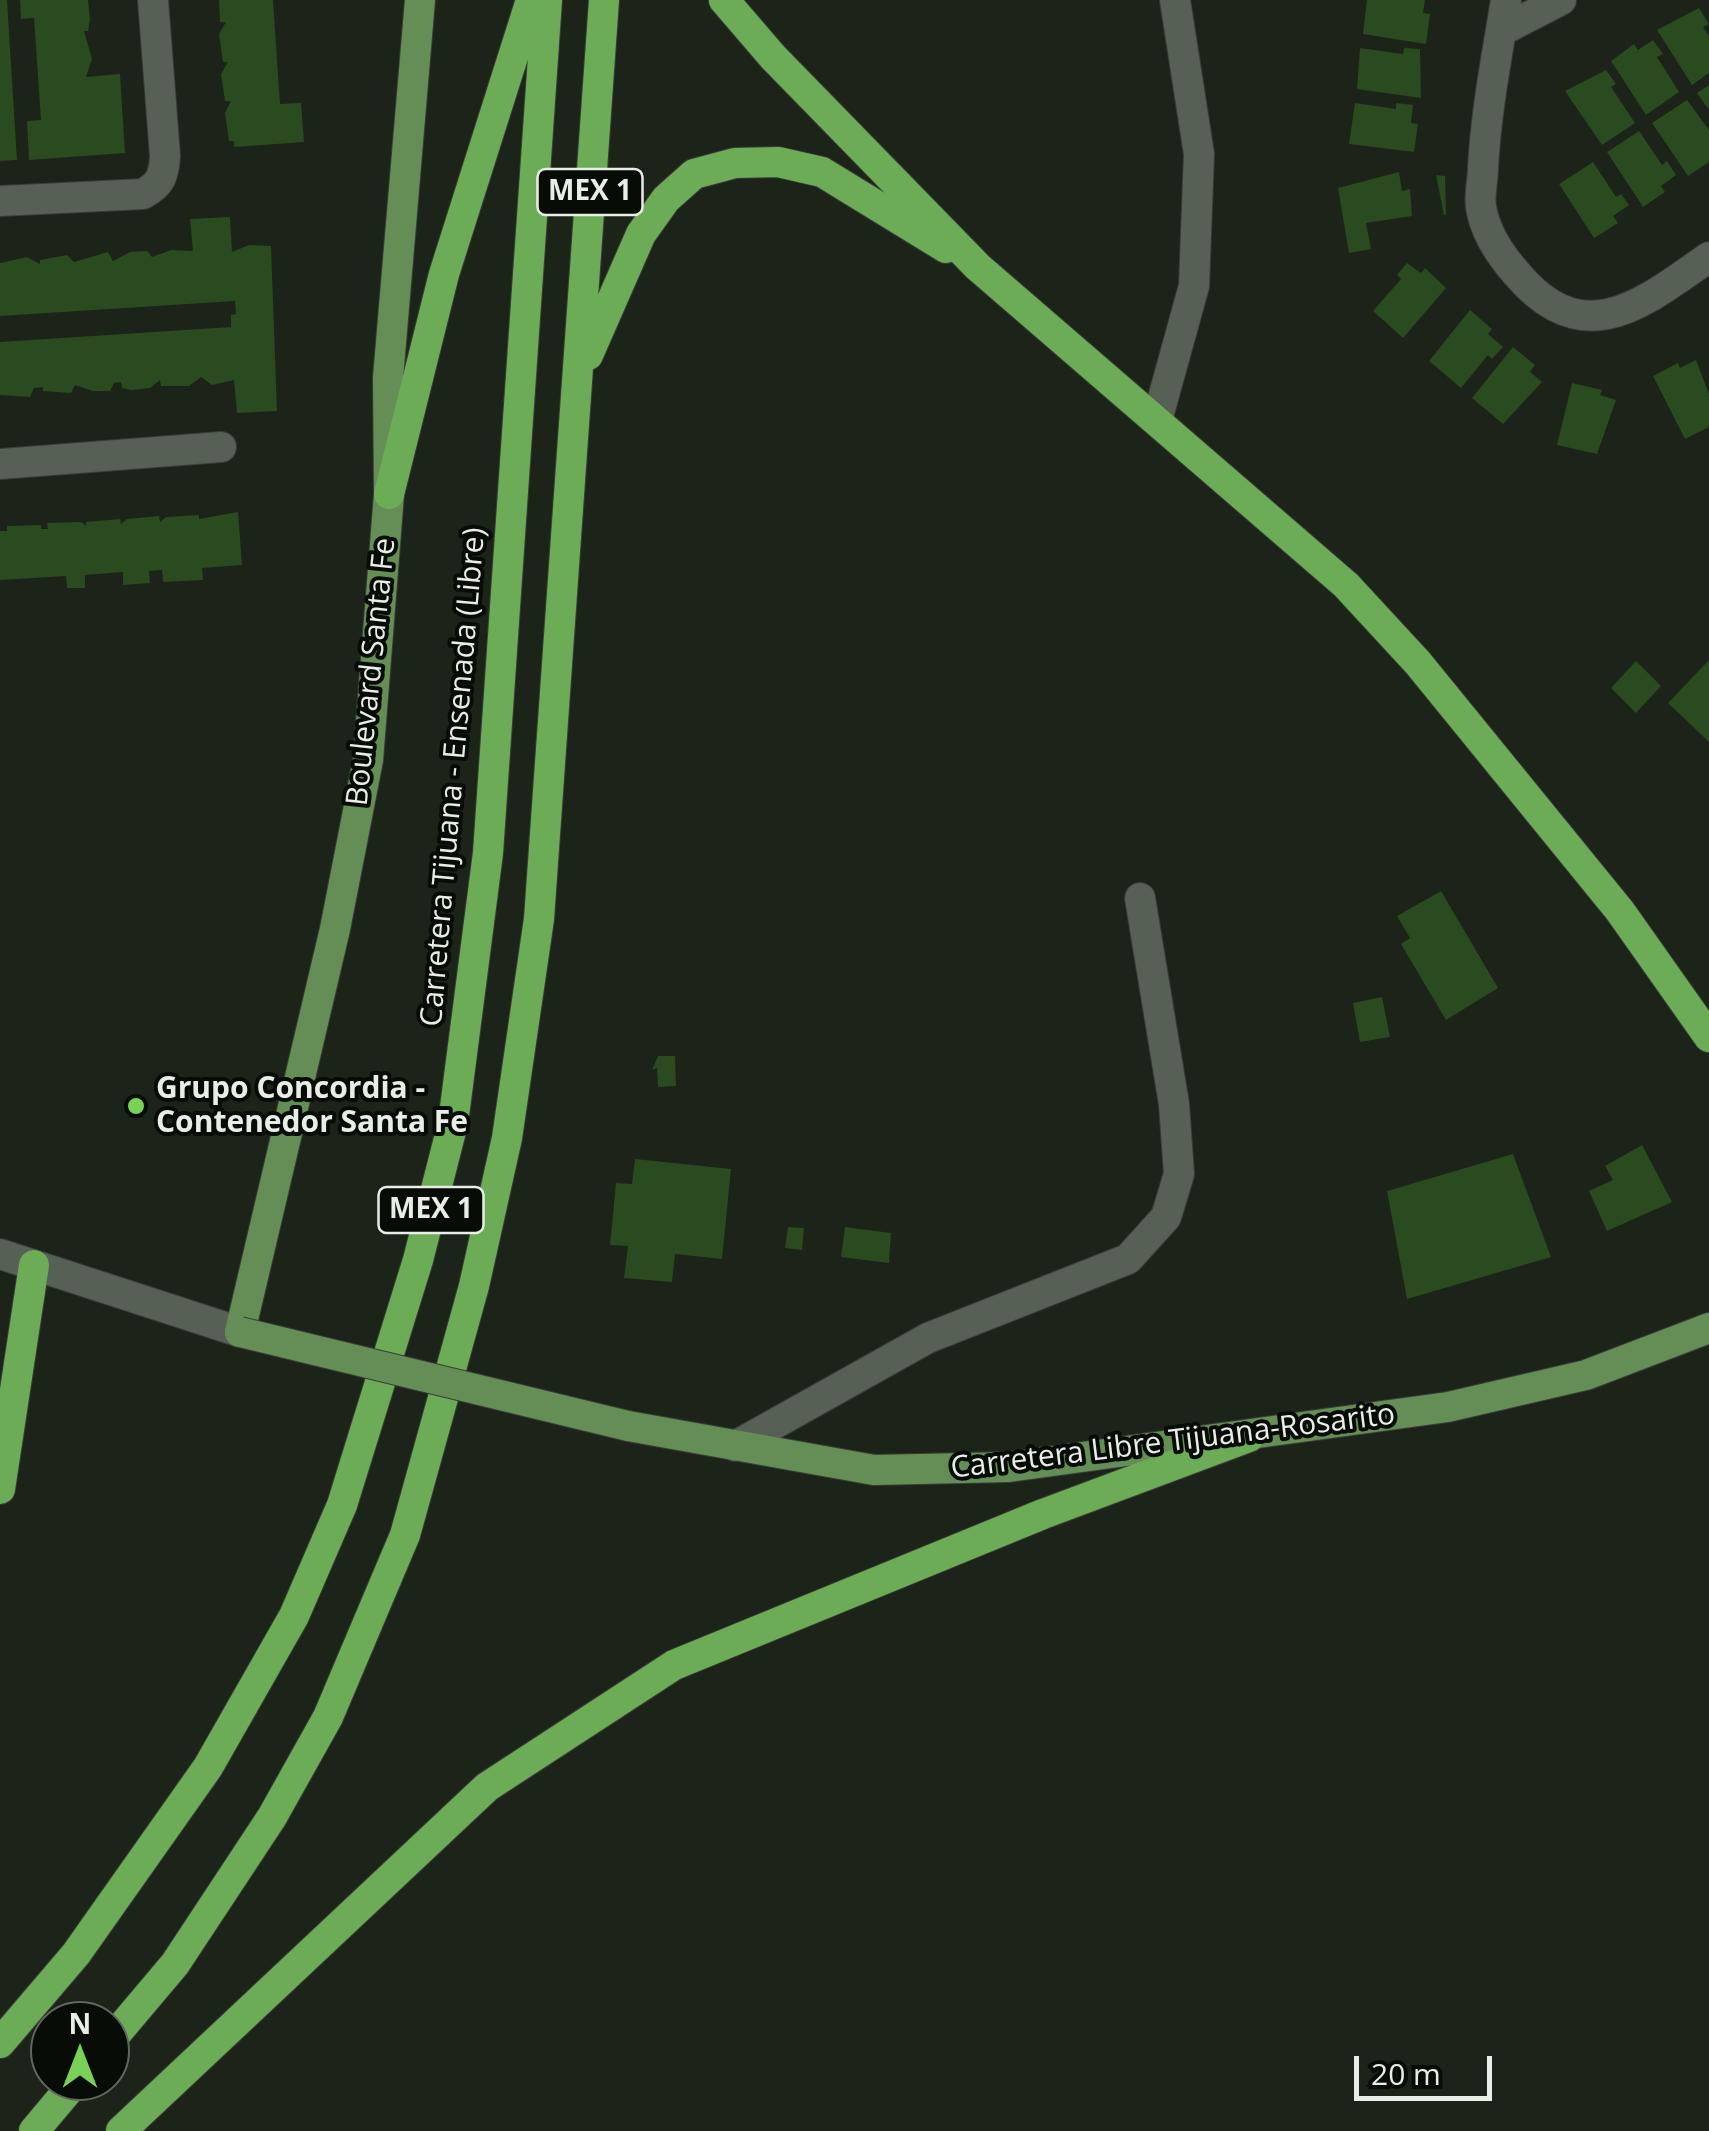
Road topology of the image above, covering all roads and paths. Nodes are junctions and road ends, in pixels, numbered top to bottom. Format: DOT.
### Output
graph roads {
  1 [pos="152,0"];
  2 [pos="420,0"];
  3 [pos="531,0"];
  4 [pos="547,0"];
  5 [pos="604,0"];
  6 [pos="724,0"];
  7 [pos="1175,0"];
  8 [pos="1506,0"];
  9 [pos="1560,0"];
  10 [pos="1501,32"];
  11 [pos="0,201"];
  12 [pos="1709,257"];
  13 [pos="978,267"];
  14 [pos="576,384"];
  15 [pos="1157,420"];
  16 [pos="222,448"];
  17 [pos="0,464"];
  18 [pos="389,494"];
  19 [pos="1140,898"];
  20 [pos="1709,1037"];
  21 [pos="0,1254"];
  22 [pos="34,1265"];
  23 [pos="1709,1328"];
  24 [pos="240,1332"];
  25 [pos="1249,1437"];
  26 [pos="735,1446"];
  27 [pos="0,1488"];
  28 [pos="130,2017"];
  29 [pos="0,2043"];
  30 [pos="59,2101"];
  31 [pos="34,2131"];
  32 [pos="121,2131"];
  1 -- 11 [label="street"];
  2 -- 18 [label="main road, Boulevard Santa Fe"];
  3 -- 18 [label="highway"];
  4 -- 29 [label="highway, Carretera Tijuana - Ensenada (Libre) / MEX 1"];
  5 -- 14 [label="highway, MEX 1"];
  6 -- 13 [label="highway"];
  7 -- 15 [label="street"];
  8 -- 10 [label="street"];
  9 -- 10 [label="street"];
  10 -- 12 [label="street"];
  13 -- 14 [label="highway"];
  13 -- 15 [label="highway"];
  14 -- 28 [label="highway, MEX 1"];
  15 -- 20 [label="highway"];
  16 -- 17 [label="street"];
  18 -- 24 [label="main road, Boulevard Santa Fe"];
  19 -- 26 [label="street"];
  21 -- 22 [label="street"];
  22 -- 24 [label="street"];
  22 -- 27 [label="highway"];
  23 -- 25 [label="main road, Carretera Libre Tijuana-Rosarito"];
  24 -- 26 [label="main road, Carretera Libre Tijuana-Rosarito, bridge"];
  25 -- 26 [label="main road, Carretera Libre Tijuana-Rosarito"];
  25 -- 32 [label="highway"];
  30 -- 31 [label="highway"];
}
